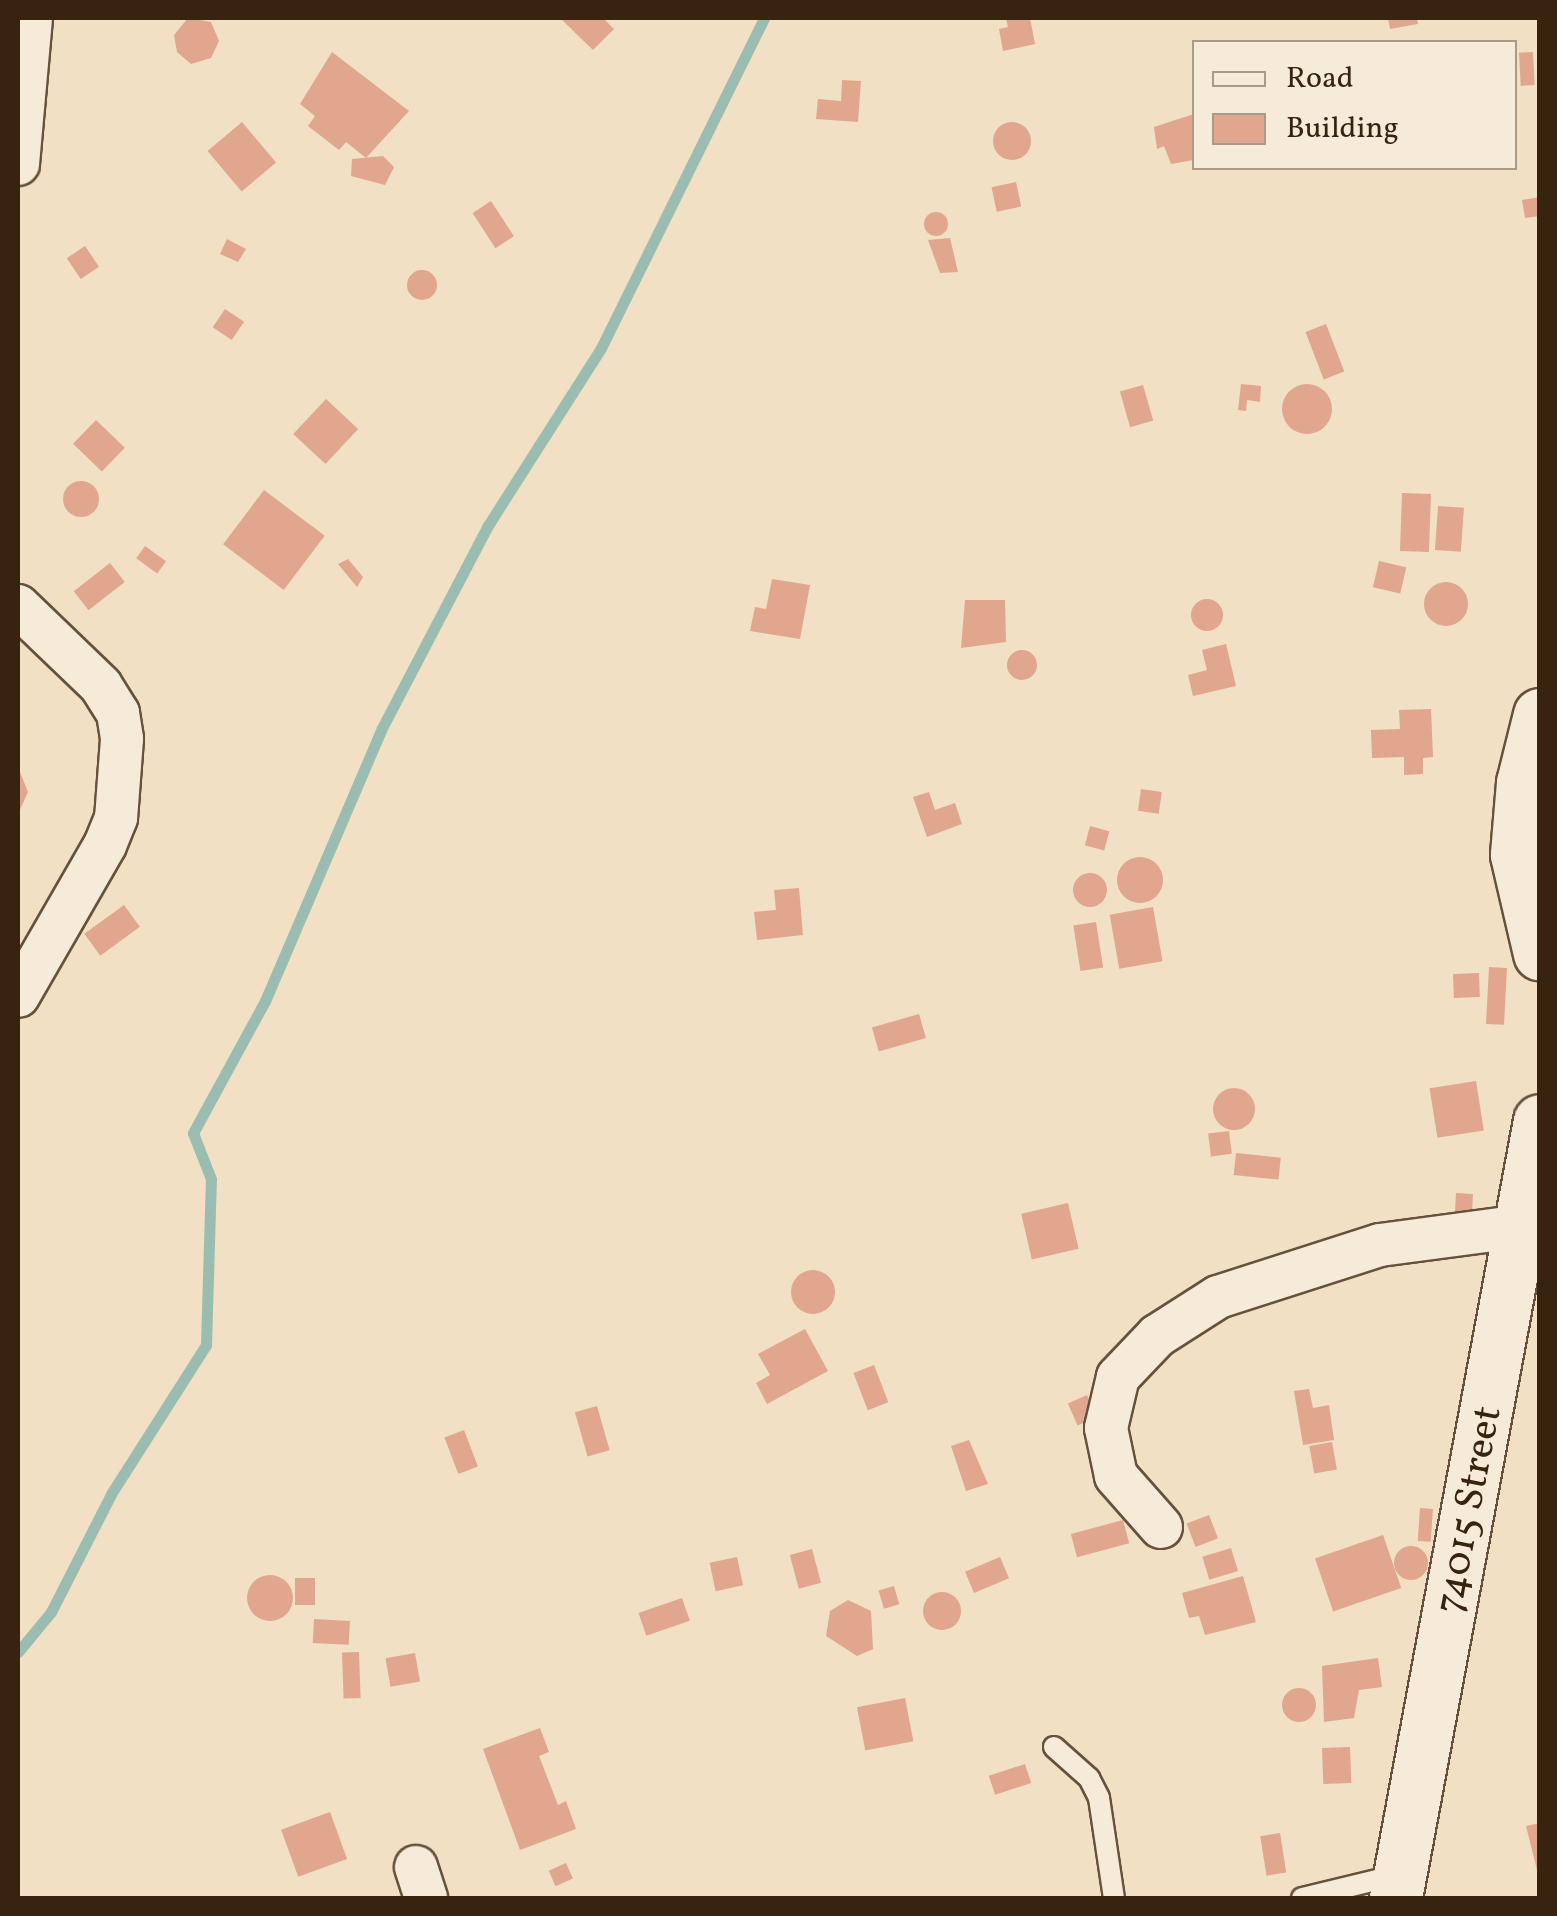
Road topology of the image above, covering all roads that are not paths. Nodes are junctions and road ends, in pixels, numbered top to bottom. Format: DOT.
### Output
graph roads {
  1 [pos="32,18"];
  2 [pos="18,164"];
  3 [pos="18,606"];
  4 [pos="1540,715"];
  5 [pos="1540,954"];
  6 [pos="18,996"];
  7 [pos="1540,1121"];
  8 [pos="1522,1226"];
  9 [pos="1162,1527"];
  10 [pos="1054,1748"];
  11 [pos="1406,1890"];
  12 [pos="1114,1898"];
  13 [pos="1302,1898"];
  1 -- 2 [label="street"];
  3 -- 6 [label="street"];
  4 -- 5 [label="street"];
  7 -- 8 [label="street, 74015 Street"];
  8 -- 9 [label="street"];
  8 -- 11 [label="street, 74015 Street"];
  10 -- 12 [label="lane"];
  11 -- 13 [label="lane"];
}
